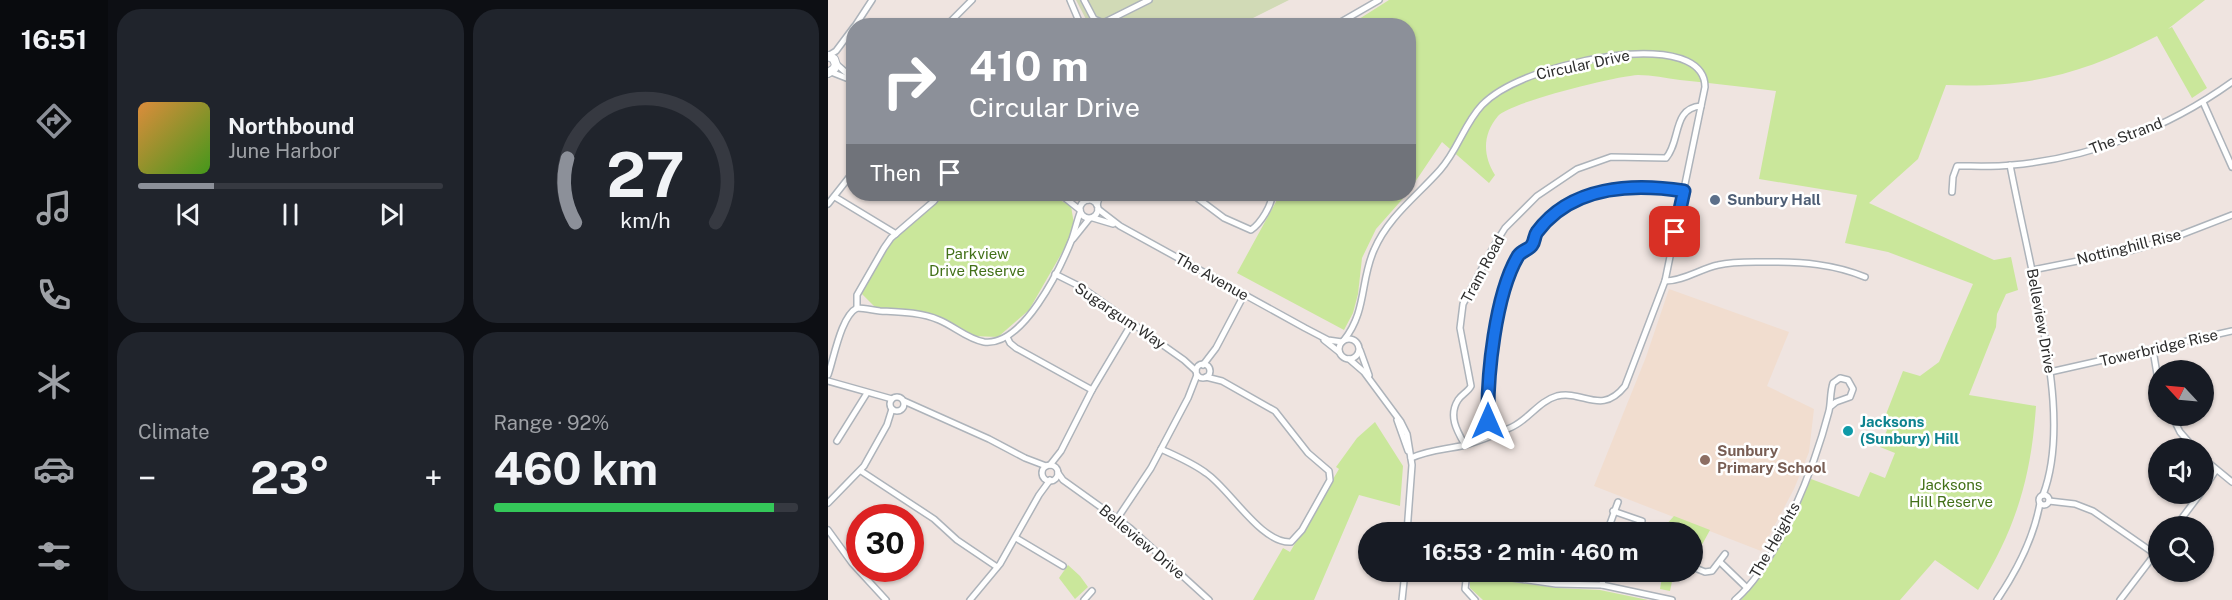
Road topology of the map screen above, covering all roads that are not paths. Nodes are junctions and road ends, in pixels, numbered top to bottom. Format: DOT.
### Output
graph roads {
  1 [pos="872,0"];
  2 [pos="972,0"];
  3 [pos="1070,0"];
  4 [pos="1084,0"];
  5 [pos="1149,0"];
  6 [pos="1379,0"];
  7 [pos="860,18"];
  8 [pos="954,18"];
  9 [pos="1078,18"];
  10 [pos="1093,18"];
  11 [pos="1113,18"];
  12 [pos="1348,18"];
  13 [pos="846,38"];
  14 [pos="843,42"];
  15 [pos="828,56"];
  16 [pos="835,62"];
  17 [pos="829,72"];
  18 [pos="846,72"];
  19 [pos="846,77"];
  20 [pos="2232,82"];
  21 [pos="2203,102"];
  22 [pos="1701,106"];
  23 [pos="2010,165"];
  24 [pos="2232,167"];
  25 [pos="846,182"];
  26 [pos="1684,191"];
  27 [pos="1952,192"];
  28 [pos="1416,195"];
  29 [pos="835,197"];
  30 [pos="933,201"];
  31 [pos="1068,201"];
  32 [pos="1086,201"];
  33 [pos="1099,201"];
  34 [pos="1201,201"];
  35 [pos="1270,201"];
  36 [pos="1410,201"];
  37 [pos="828,204"];
  38 [pos="1098,207"];
  39 [pos="1080,212"];
  40 [pos="2232,214"];
  41 [pos="1091,218"];
  42 [pos="1120,226"];
  43 [pos="896,234"];
  44 [pos="1071,240"];
  45 [pos="2032,270"];
  46 [pos="1055,274"];
  47 [pos="1865,277"];
  48 [pos="1665,281"];
  49 [pos="1244,294"];
  50 [pos="857,308"];
  51 [pos="1132,323"];
  52 [pos="1305,328"];
  53 [pos="2232,331"];
  54 [pos="1007,337"];
  55 [pos="1343,341"];
  56 [pos="1359,348"];
  57 [pos="2153,350"];
  58 [pos="1339,352"];
  59 [pos="1348,359"];
  60 [pos="2155,360"];
  61 [pos="1203,371"];
  62 [pos="2050,372"];
  63 [pos="828,375"];
  64 [pos="828,381"];
  65 [pos="1377,389"];
  66 [pos="1092,390"];
  67 [pos="867,393"];
  68 [pos="904,401"];
  69 [pos="895,406"];
  70 [pos="1830,407"];
  71 [pos="923,410"];
  72 [pos="1488,436"];
  73 [pos="837,441"];
  74 [pos="1465,445"];
  75 [pos="1161,448"];
  76 [pos="1025,458"];
  77 [pos="1412,458"];
  78 [pos="1053,468"];
  79 [pos="2216,470"];
  80 [pos="861,471"];
  81 [pos="2214,473"];
  82 [pos="1043,474"];
  83 [pos="1052,480"];
  84 [pos="2232,482"];
  85 [pos="1073,487"];
  86 [pos="1039,495"];
  87 [pos="2045,500"];
  88 [pos="1618,501"];
  89 [pos="828,503"];
  90 [pos="1613,511"];
  91 [pos="1117,519"];
  92 [pos="1642,521"];
  93 [pos="1408,522"];
  94 [pos="1610,522"];
  95 [pos="828,530"];
  96 [pos="1016,538"];
  97 [pos="2148,546"];
  98 [pos="1725,554"];
  99 [pos="1720,562"];
  100 [pos="2148,564"];
  101 [pos="1063,566"];
  102 [pos="997,567"];
  103 [pos="1703,570"];
  104 [pos="1404,582"];
  105 [pos="1466,582"];
  106 [pos="1542,582"];
  107 [pos="1602,582"];
  108 [pos="1602,585"];
  109 [pos="1747,588"];
  110 [pos="1092,591"];
  111 [pos="1201,597"];
  112 [pos="1086,599"];
  113 [pos="886,600"];
  114 [pos="970,600"];
  115 [pos="1209,600"];
  116 [pos="1402,600"];
  117 [pos="1474,600"];
  118 [pos="1672,600"];
  119 [pos="1735,600"];
  120 [pos="1997,600"];
  121 [pos="2120,600"];
  1 -- 7 [label="street"];
  2 -- 8 [label="street"];
  3 -- 9 [label="street"];
  4 -- 10 [label="street"];
  5 -- 11 [label="street"];
  6 -- 12 [label="street"];
  13 -- 14 [label="street"];
  14 -- 15 [label="street"];
  14 -- 16 [label="street"];
  15 -- 16 [label="street"];
  16 -- 17 [label="street"];
  16 -- 18 [label="street"];
  17 -- 19 [label="street"];
  20 -- 21 [label="street, The Strand"];
  21 -- 23 [label="street, The Strand"];
  21 -- 24 [label="street"];
  22 -- 26 [label="street, Circular Drive"];
  22 -- 28 [label="street, Circular Drive"];
  22 -- 74 [label="street, Tram Road"];
  23 -- 27 [label="street, The Strand"];
  23 -- 45 [label="street, Belleview Drive"];
  25 -- 29 [label="street"];
  26 -- 48 [label="street, Circular Drive"];
  26 -- 72 [label="street"];
  29 -- 37 [label="street"];
  29 -- 43 [label="street"];
  30 -- 43 [label="street"];
  31 -- 39 [label="street"];
  32 -- 38 [label="street, The Avenue"];
  32 -- 39 [label="street"];
  33 -- 38 [label="street"];
  34 -- 35 [label="street"];
  36 -- 55 [label="street, Circular Drive"];
  38 -- 41 [label="street"];
  38 -- 42 [label="street, The Avenue"];
  39 -- 41 [label="street, The Avenue"];
  39 -- 44 [label="street"];
  40 -- 45 [label="street, Nottinghill Rise"];
  41 -- 42 [label="street, The Avenue"];
  41 -- 44 [label="street"];
  42 -- 49 [label="street, The Avenue"];
  43 -- 50 [label="street"];
  44 -- 46 [label="street"];
  45 -- 62 [label="street, Belleview Drive"];
  46 -- 51 [label="street, Sugargum Way"];
  46 -- 54 [label="street"];
  47 -- 48 [label="street"];
  48 -- 72 [label="street, Circular Drive"];
  49 -- 52 [label="street, The Avenue"];
  49 -- 61 [label="street"];
  50 -- 54 [label="street"];
  50 -- 63 [label="street"];
  51 -- 61 [label="street, Sugargum Way"];
  51 -- 66 [label="street"];
  52 -- 55 [label="street, The Avenue"];
  52 -- 58 [label="street, The Avenue"];
  53 -- 57 [label="street, Towerbridge Rise"];
  54 -- 66 [label="street"];
  55 -- 56 [label="street"];
  55 -- 58 [label="street"];
  56 -- 59 [label="street"];
  56 -- 65 [label="street"];
  57 -- 60 [label="street"];
  57 -- 62 [label="street, Towerbridge Rise"];
  58 -- 59 [label="street"];
  59 -- 65 [label="street"];
  61 -- 75 [label="street"];
  61 -- 75 [label="street, Sugargum Way"];
  62 -- 87 [label="street, Belleview Drive"];
  64 -- 67 [label="street"];
  65 -- 77 [label="street"];
  66 -- 78 [label="street"];
  67 -- 69 [label="street"];
  67 -- 73 [label="street"];
  68 -- 69 [label="street"];
  68 -- 69 [label="street, Belleview Drive"];
  68 -- 71 [label="street, Belleview Drive"];
  69 -- 71 [label="street, Belleview Drive"];
  69 -- 80 [label="street"];
  70 -- 70 [label="street, The Heights"];
  70 -- 109 [label="street, The Heights"];
  71 -- 76 [label="street, Belleview Drive"];
  72 -- 74 [label="street, Circular Drive"];
  74 -- 77 [label="street, Circular Drive"];
  75 -- 91 [label="street"];
  76 -- 78 [label="street, Belleview Drive"];
  76 -- 82 [label="street, Belleview Drive"];
  77 -- 93 [label="street"];
  78 -- 82 [label="street"];
  78 -- 83 [label="street"];
  78 -- 85 [label="street, Belleview Drive"];
  79 -- 81 [label="street"];
  79 -- 84 [label="street"];
  80 -- 89 [label="street"];
  80 -- 102 [label="street"];
  82 -- 83 [label="street, Belleview Drive"];
  82 -- 86 [label="street"];
  83 -- 85 [label="street, Belleview Drive"];
  83 -- 86 [label="street"];
  85 -- 91 [label="street, Belleview Drive"];
  86 -- 96 [label="street"];
  87 -- 97 [label="street"];
  87 -- 120 [label="street, Belleview Drive"];
  88 -- 90 [label="street"];
  90 -- 92 [label="street"];
  90 -- 94 [label="street"];
  91 -- 111 [label="street, Belleview Drive"];
  95 -- 113 [label="street"];
  96 -- 101 [label="street"];
  96 -- 102 [label="street"];
  98 -- 99 [label="street"];
  99 -- 103 [label="street"];
  99 -- 109 [label="street"];
  100 -- 121 [label="street"];
  102 -- 114 [label="street"];
  104 -- 116 [label="street"];
  105 -- 117 [label="street"];
  106 -- 108 [label="street"];
  107 -- 108 [label="street"];
  108 -- 118 [label="street"];
  109 -- 119 [label="street, The Heights"];
  110 -- 112 [label="street"];
  111 -- 115 [label="street, Belleview Drive"];
}
